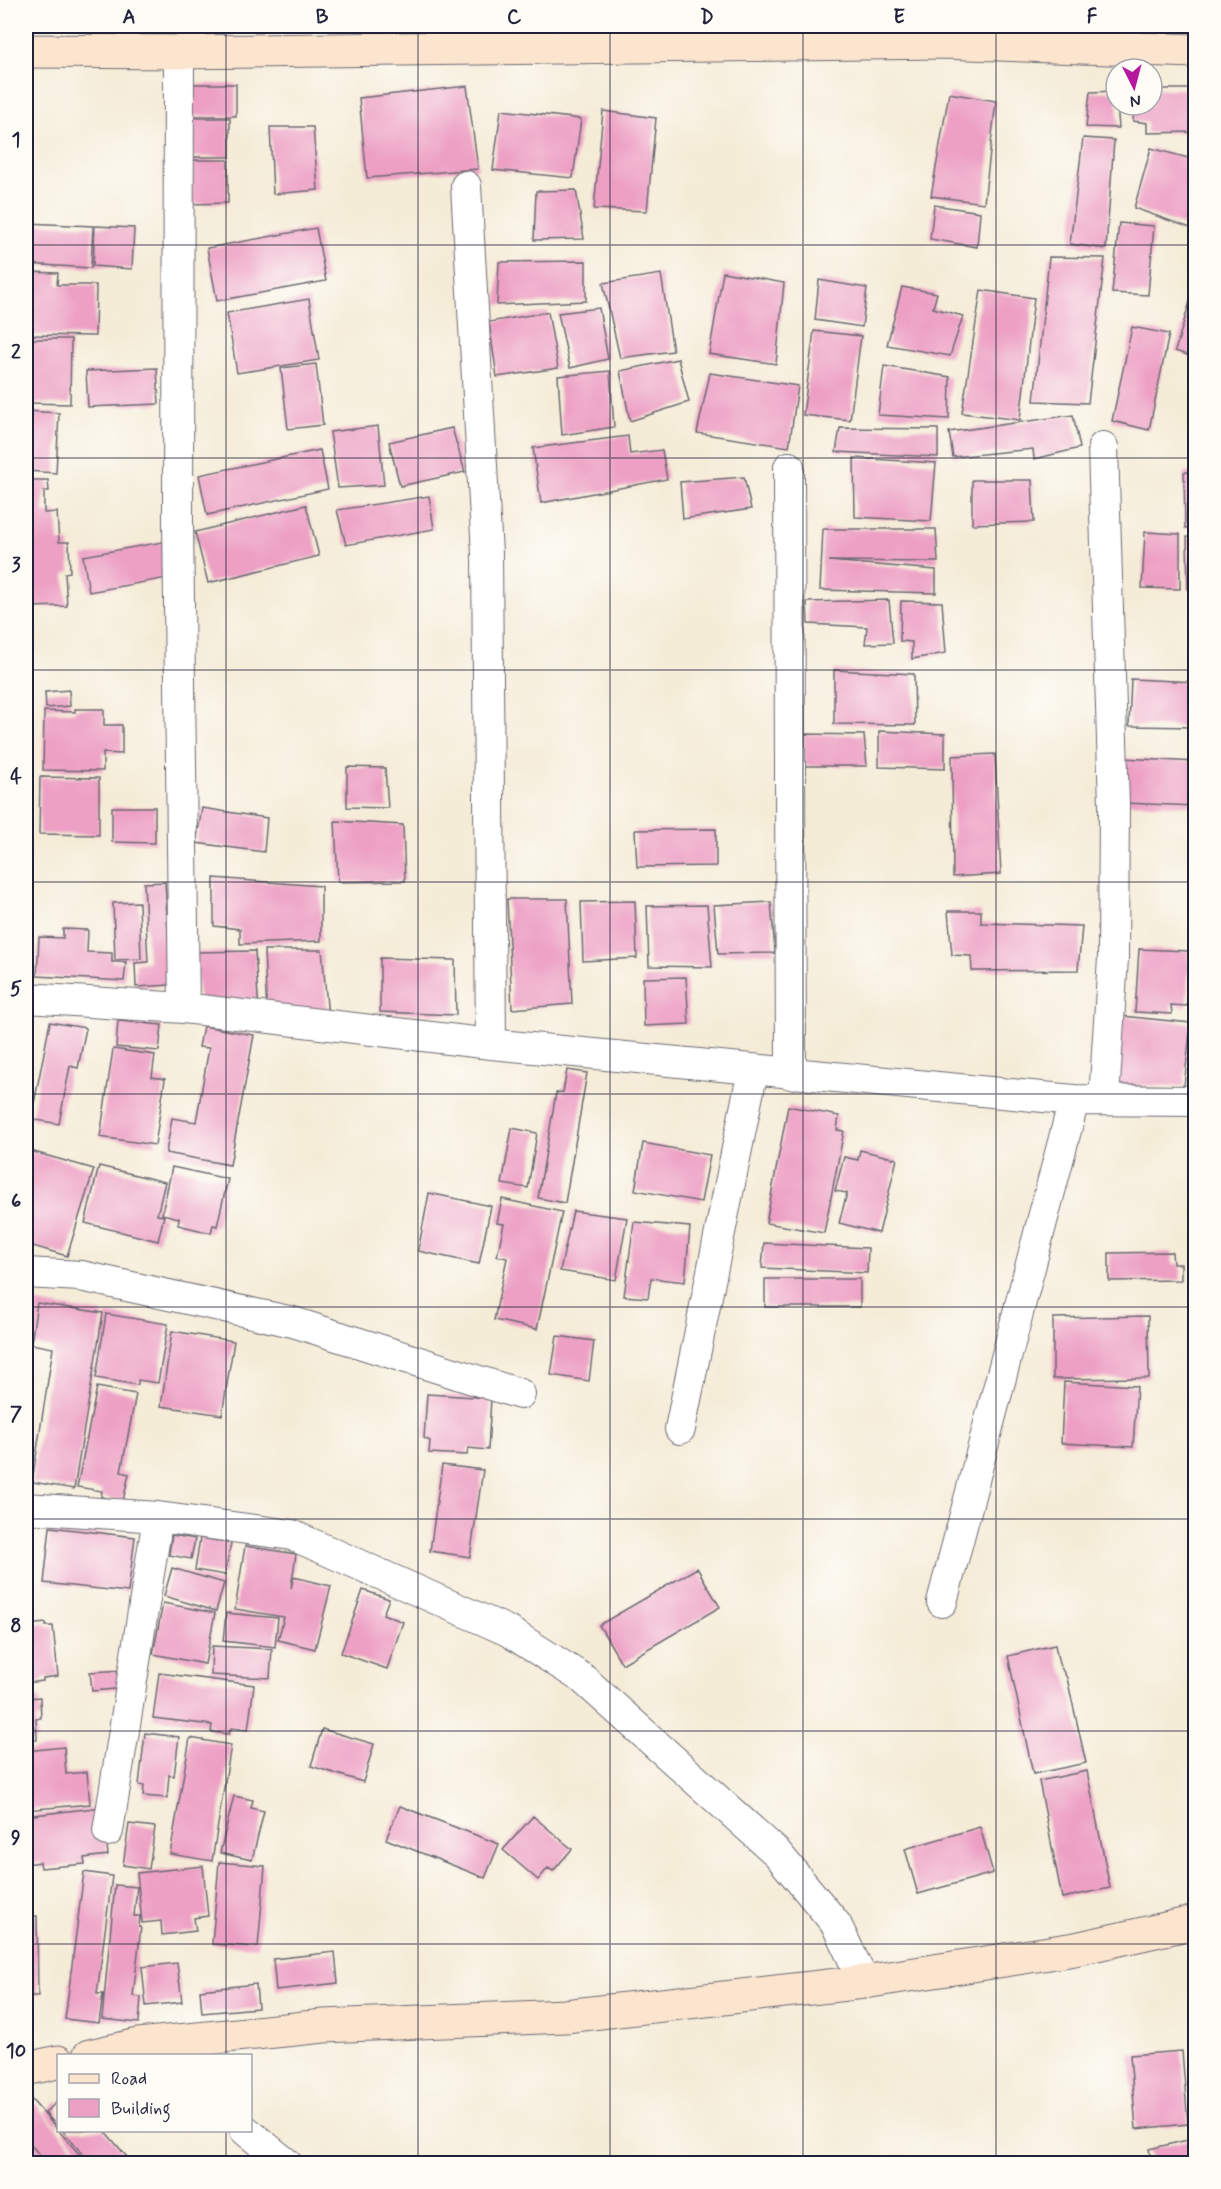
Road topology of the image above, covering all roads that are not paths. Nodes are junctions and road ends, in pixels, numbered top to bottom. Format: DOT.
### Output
graph roads {
  1 [pos="1123,37"];
  2 [pos="26,51"];
  3 [pos="1196,51"];
  4 [pos="179,52"];
  5 [pos="466,186"];
  6 [pos="1103,447"];
  7 [pos="789,467"];
  8 [pos="26,998"];
  9 [pos="184,1008"];
  10 [pos="491,1044"];
  11 [pos="753,1070"];
  12 [pos="791,1074"];
  13 [pos="1104,1099"];
  14 [pos="1074,1100"];
  15 [pos="1196,1101"];
  16 [pos="26,1273"];
  17 [pos="520,1394"];
  18 [pos="680,1429"];
  19 [pos="26,1508"];
  20 [pos="158,1517"];
  21 [pos="942,1602"];
  22 [pos="108,1831"];
  23 [pos="1196,1922"];
  24 [pos="864,1982"];
  25 [pos="144,2050"];
  26 [pos="100,2054"];
  27 [pos="57,2062"];
  28 [pos="26,2069"];
  29 [pos="248,2132"];
  30 [pos="287,2163"];
  1 -- 3 [label="main road"];
  1 -- 4 [label="main road"];
  2 -- 4 [label="main road"];
  4 -- 9 [label="street"];
  5 -- 10 [label="street"];
  6 -- 13 [label="street"];
  7 -- 12 [label="street"];
  8 -- 9 [label="street"];
  9 -- 10 [label="street"];
  10 -- 11 [label="street"];
  11 -- 12 [label="street"];
  11 -- 18 [label="street"];
  12 -- 14 [label="street"];
  13 -- 14 [label="street"];
  13 -- 15 [label="street"];
  14 -- 21 [label="street"];
  16 -- 17 [label="street"];
  19 -- 20 [label="street"];
  20 -- 22 [label="street"];
  20 -- 24 [label="street"];
  23 -- 24 [label="main road"];
  24 -- 25 [label="main road"];
  25 -- 26 [label="main road"];
  27 -- 28 [label="main road"];
  29 -- 30 [label="street"];
}
